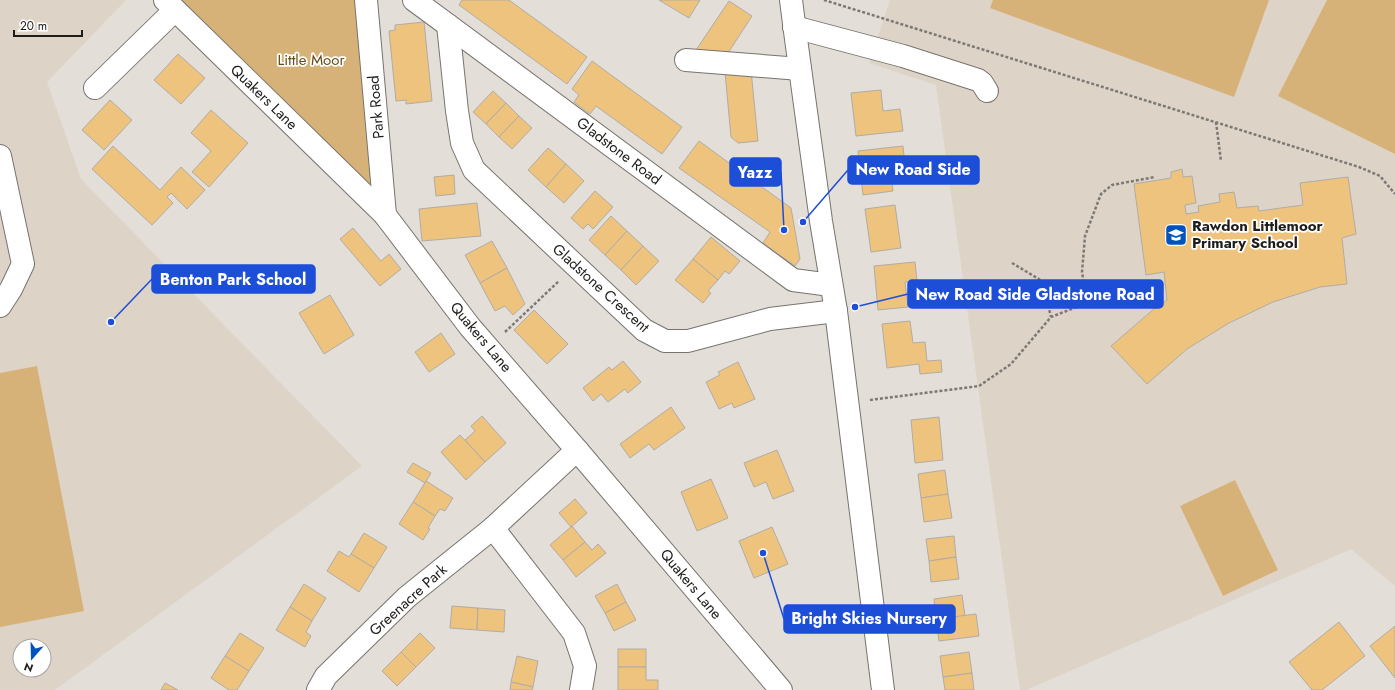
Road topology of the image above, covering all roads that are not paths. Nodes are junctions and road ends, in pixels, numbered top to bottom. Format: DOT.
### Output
graph roads {
  1 [pos="366,0"];
  2 [pos="414,0"];
  3 [pos="789,2"];
  4 [pos="170,5"];
  5 [pos="448,25"];
  6 [pos="794,26"];
  7 [pos="686,60"];
  8 [pos="800,69"];
  9 [pos="95,88"];
  10 [pos="987,91"];
  11 [pos="0,156"];
  12 [pos="385,215"];
  13 [pos="831,285"];
  14 [pos="0,306"];
  15 [pos="836,310"];
  16 [pos="577,450"];
  17 [pos="493,528"];
  18 [pos="322,683"];
  19 [pos="307,690"];
  20 [pos="581,690"];
  21 [pos="781,690"];
  22 [pos="884,690"];
  1 -- 12 [label="street, Park Road"];
  2 -- 5 [label="street, Gladstone Road"];
  3 -- 6 [label="street"];
  4 -- 9 [label="street"];
  4 -- 12 [label="street, Quakers Lane"];
  5 -- 13 [label="street, Gladstone Road"];
  5 -- 15 [label="street, Gladstone Crescent"];
  6 -- 8 [label="street"];
  6 -- 10 [label="street"];
  7 -- 8 [label="street"];
  8 -- 13 [label="street"];
  11 -- 14 [label="street"];
  12 -- 16 [label="street, Quakers Lane"];
  13 -- 15 [label="street"];
  15 -- 22 [label="street"];
  16 -- 17 [label="street, Greenacre Park"];
  16 -- 21 [label="street, Quakers Lane"];
  17 -- 18 [label="street, Greenacre Park"];
  17 -- 20 [label="street"];
  18 -- 19 [label="street, Greenacre Park"];
}
